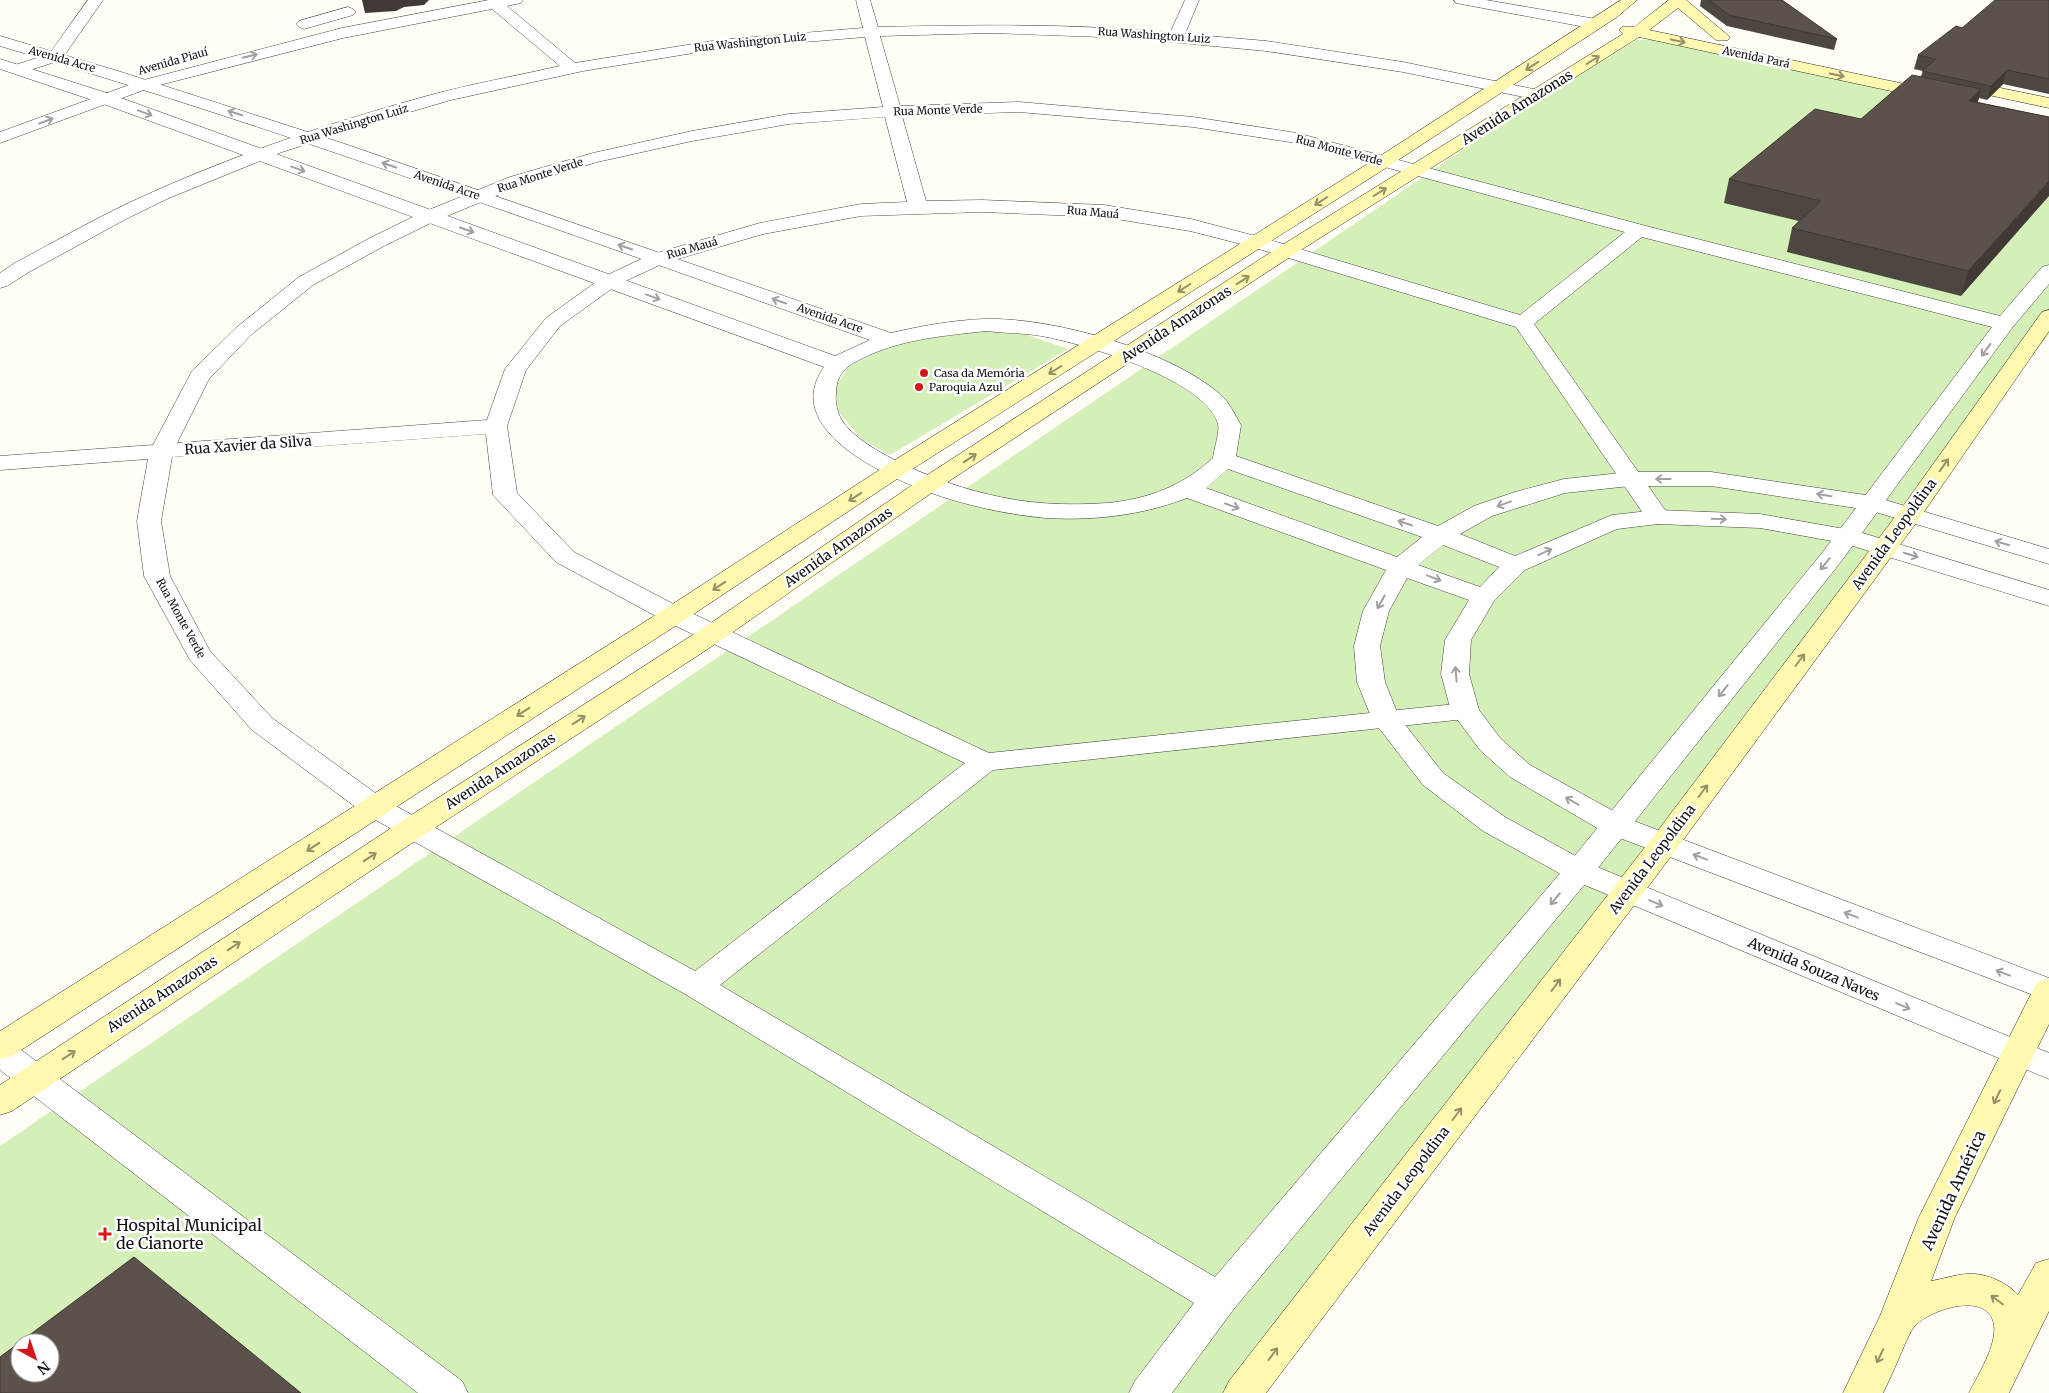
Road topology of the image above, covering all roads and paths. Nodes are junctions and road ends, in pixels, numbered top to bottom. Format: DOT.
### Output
graph roads {
  1 [pos="96,0"];
  2 [pos="516,0"];
  3 [pos="863,0"];
  4 [pos="1192,0"];
  5 [pos="1461,0"];
  6 [pos="1543,0"];
  7 [pos="1630,0"];
  8 [pos="1677,1"];
  9 [pos="494,3"];
  10 [pos="350,6"];
  11 [pos="1612,14"];
  12 [pos="1652,22"];
  13 [pos="1596,24"];
  14 [pos="291,28"];
  15 [pos="872,31"];
  16 [pos="1637,32"];
  17 [pos="342,33"];
  18 [pos="1176,36"];
  19 [pos="1722,36"];
  20 [pos="0,41"];
  21 [pos="54,57"];
  22 [pos="167,62"];
  23 [pos="0,64"];
  24 [pos="572,67"];
  25 [pos="18,69"];
  26 [pos="119,76"];
  27 [pos="146,84"];
  28 [pos="1500,86"];
  29 [pos="1940,86"];
  30 [pos="77,89"];
  31 [pos="1538,95"];
  32 [pos="104,98"];
  33 [pos="52,99"];
  34 [pos="2049,103"];
  35 [pos="894,111"];
  36 [pos="308,137"];
  37 [pos="0,138"];
  38 [pos="259,154"];
  39 [pos="1383,162"];
  40 [pos="1415,170"];
  41 [pos="478,196"];
  42 [pos="918,206"];
  43 [pos="428,217"];
  44 [pos="1639,230"];
  45 [pos="1256,242"];
  46 [pos="1286,251"];
  47 [pos="657,258"];
  48 [pos="2049,271"];
  49 [pos="2,278"];
  50 [pos="610,281"];
  51 [pos="2049,316"];
  52 [pos="1523,323"];
  53 [pos="2005,324"];
  54 [pos="891,340"];
  55 [pos="1096,344"];
  56 [pos="1130,355"];
  57 [pos="837,364"];
  58 [pos="496,426"];
  59 [pos="160,451"];
  60 [pos="1224,460"];
  61 [pos="0,463"];
  62 [pos="895,470"];
  63 [pos="1630,479"];
  64 [pos="929,484"];
  65 [pos="1186,489"];
  66 [pos="1872,503"];
  67 [pos="1910,514"];
  68 [pos="1658,517"];
  69 [pos="1440,535"];
  70 [pos="1847,536"];
  71 [pos="1884,547"];
  72 [pos="2049,557"];
  73 [pos="1516,565"];
  74 [pos="1401,566"];
  75 [pos="1484,597"];
  76 [pos="2049,598"];
  77 [pos="674,616"];
  78 [pos="714,633"];
  79 [pos="1465,711"];
  80 [pos="1386,719"];
  81 [pos="985,762"];
  82 [pos="375,807"];
  83 [pos="1615,825"];
  84 [pos="413,828"];
  85 [pos="1664,844"];
  86 [pos="1579,871"];
  87 [pos="1628,891"];
  88 [pos="697,986"];
  89 [pos="2049,990"];
  90 [pos="0,1047"];
  91 [pos="0,1052"];
  92 [pos="2033,1060"];
  93 [pos="34,1078"];
  94 [pos="0,1102"];
  95 [pos="2049,1274"];
  96 [pos="1220,1299"];
  97 [pos="1899,1316"];
  98 [pos="2013,1342"];
  99 [pos="448,1393"];
  100 [pos="1150,1393"];
  101 [pos="1243,1393"];
  102 [pos="1863,1393"];
  103 [pos="1989,1393"];
  1 -- 21 [label="street"];
  2 -- 9 [label="street, Avenida Piauí"];
  3 -- 15 [label="street"];
  4 -- 18 [label="street"];
  5 -- 13 [label="street, Avenida Pará"];
  6 -- 11 [label="street, Avenida Pará"];
  7 -- 11 [label="main road, Avenida Amazonas"];
  8 -- 12 [label="main road, Avenida Amazonas"];
  8 -- 19 [label="main road"];
  9 -- 17 [label="street, Avenida Piauí"];
  9 -- 24 [label="street"];
  10 -- 14 [label="street"];
  10 -- 17 [label="street"];
  11 -- 12 [label="main road, Avenida Pará"];
  11 -- 13 [label="main road, Avenida Amazonas"];
  12 -- 16 [label="main road, Avenida Amazonas"];
  12 -- 19 [label="main road, Avenida Pará"];
  13 -- 16 [label="main road, Avenida Pará"];
  13 -- 28 [label="main road, Avenida Amazonas, one-way"];
  15 -- 18 [label="street, Rua Washington Luiz"];
  15 -- 24 [label="street, Rua Washington Luiz"];
  15 -- 35 [label="street"];
  16 -- 29 [label="main road, Avenida Pará, one-way"];
  31 -- 16 [label="main road, Avenida Amazonas, one-way"];
  27 -- 17 [label="street, Avenida Piauí, one-way"];
  18 -- 28 [label="street, Rua Washington Luiz"];
  19 -- 29 [label="main road, Avenida Pará"];
  20 -- 21 [label="street, Avenida Acre"];
  21 -- 25 [label="street"];
  21 -- 26 [label="street, Avenida Acre"];
  22 -- 26 [label="street, Avenida Piauí"];
  23 -- 25 [label="street, Avenida Acre"];
  24 -- 36 [label="street, Rua Washington Luiz"];
  25 -- 30 [label="street, Avenida Acre"];
  26 -- 27 [label="street, Avenida Acre"];
  26 -- 30 [label="street, Avenida Piauí"];
  27 -- 32 [label="street, Avenida Piauí"];
  36 -- 27 [label="street, Avenida Acre, one-way"];
  28 -- 31 [label="street, Rua Washington Luiz"];
  28 -- 39 [label="main road, Avenida Amazonas"];
  29 -- 34 [label="main road, Avenida Pará"];
  30 -- 32 [label="street, Avenida Acre"];
  30 -- 33 [label="street, Avenida Piauí"];
  31 -- 40 [label="main road, Avenida Amazonas"];
  37 -- 32 [label="street, Avenida Piauí, one-way"];
  32 -- 38 [label="street, Avenida Acre, one-way"];
  35 -- 39 [label="street, Rua Monte Verde"];
  35 -- 41 [label="street, Rua Monte Verde"];
  35 -- 42 [label="street"];
  36 -- 38 [label="street, Rua Washington Luiz"];
  41 -- 36 [label="street, Avenida Acre, one-way"];
  38 -- 43 [label="street, Avenida Acre, one-way"];
  38 -- 49 [label="street, Rua Washington Luiz"];
  39 -- 40 [label="street, Rua Monte Verde"];
  39 -- 45 [label="main road, Avenida Amazonas, one-way"];
  40 -- 44 [label="street, Rua Monte Verde"];
  46 -- 40 [label="main road, Avenida Amazonas, one-way"];
  41 -- 43 [label="street, Rua Monte Verde"];
  47 -- 41 [label="street, Avenida Acre, one-way"];
  42 -- 45 [label="street, Rua Mauá"];
  42 -- 47 [label="street, Rua Mauá"];
  43 -- 50 [label="street, Avenida Acre, one-way"];
  43 -- 59 [label="street, Rua Monte Verde"];
  44 -- 52 [label="street"];
  44 -- 53 [label="street, Rua Monte Verde"];
  45 -- 46 [label="street, Rua Mauá"];
  45 -- 55 [label="main road, Avenida Amazonas, one-way"];
  46 -- 52 [label="street, Rua Mauá"];
  56 -- 46 [label="main road, Avenida Amazonas, one-way"];
  47 -- 50 [label="street, Rua Mauá"];
  54 -- 47 [label="street, Avenida Acre, one-way"];
  48 -- 53 [label="street"];
  50 -- 57 [label="street, Avenida Acre, one-way"];
  50 -- 58 [label="street, Rua Mauá"];
  67 -- 51 [label="main road, Avenida Leopoldina, one-way"];
  52 -- 63 [label="street"];
  53 -- 66 [label="street, one-way"];
  54 -- 55 [label="street"];
  54 -- 57 [label="street"];
  55 -- 56 [label="street"];
  55 -- 62 [label="main road, Avenida Amazonas, one-way"];
  56 -- 60 [label="street"];
  64 -- 56 [label="main road, Avenida Amazonas, one-way"];
  57 -- 62 [label="street"];
  58 -- 59 [label="street, Rua Xavier da Silva"];
  58 -- 77 [label="street, Rua Mauá"];
  59 -- 61 [label="street, Rua Xavier da Silva"];
  59 -- 82 [label="street, Rua Monte Verde"];
  60 -- 65 [label="street"];
  69 -- 60 [label="street, one-way"];
  62 -- 64 [label="street"];
  62 -- 77 [label="main road, Avenida Amazonas, one-way"];
  66 -- 63 [label="street, one-way"];
  63 -- 68 [label="street"];
  63 -- 69 [label="street, one-way"];
  64 -- 65 [label="street"];
  64 -- 78 [label="main road, Avenida Amazonas"];
  65 -- 74 [label="street, one-way"];
  66 -- 67 [label="street"];
  66 -- 70 [label="street"];
  67 -- 71 [label="main road, Avenida Leopoldina"];
  72 -- 67 [label="street, one-way"];
  68 -- 70 [label="street, one-way"];
  73 -- 68 [label="street, one-way"];
  69 -- 73 [label="street"];
  69 -- 74 [label="street"];
  70 -- 71 [label="street"];
  70 -- 83 [label="street, one-way"];
  71 -- 76 [label="street, one-way"];
  85 -- 71 [label="main road, Avenida Leopoldina, one-way"];
  73 -- 75 [label="street"];
  74 -- 75 [label="street, one-way"];
  74 -- 80 [label="street, Avenida Souza Naves, one-way"];
  79 -- 75 [label="street, one-way"];
  77 -- 78 [label="street, Rua Mauá"];
  77 -- 82 [label="main road, Avenida Amazonas, one-way"];
  78 -- 81 [label="street, Rua Mauá"];
  84 -- 78 [label="main road, Avenida Amazonas, one-way"];
  79 -- 80 [label="street"];
  83 -- 79 [label="street, one-way"];
  80 -- 81 [label="street"];
  80 -- 86 [label="street, Avenida Souza Naves"];
  81 -- 88 [label="street"];
  82 -- 84 [label="street, Rua Monte Verde"];
  82 -- 90 [label="main road, Avenida Amazonas, one-way"];
  83 -- 85 [label="street"];
  83 -- 86 [label="street"];
  84 -- 88 [label="street, Rua Monte Verde"];
  93 -- 84 [label="main road, Avenida Amazonas, one-way"];
  85 -- 87 [label="main road, Avenida Leopoldina"];
  89 -- 85 [label="street, one-way"];
  86 -- 87 [label="street, Avenida Souza Naves"];
  86 -- 96 [label="street, one-way"];
  87 -- 92 [label="street, Avenida Souza Naves, one-way"];
  101 -- 87 [label="main road, Avenida Leopoldina, one-way"];
  88 -- 96 [label="street, Rua Monte Verde"];
  89 -- 92 [label="main road, Avenida América"];
  91 -- 93 [label="street"];
  92 -- 97 [label="main road, Avenida América, one-way"];
  93 -- 94 [label="main road, Avenida Amazonas"];
  93 -- 99 [label="street"];
  95 -- 98 [label="main road"];
  96 -- 100 [label="street"];
  98 -- 97 [label="main road, one-way"];
  97 -- 102 [label="main road, Avenida América, one-way"];
  98 -- 103 [label="main road"];
}
